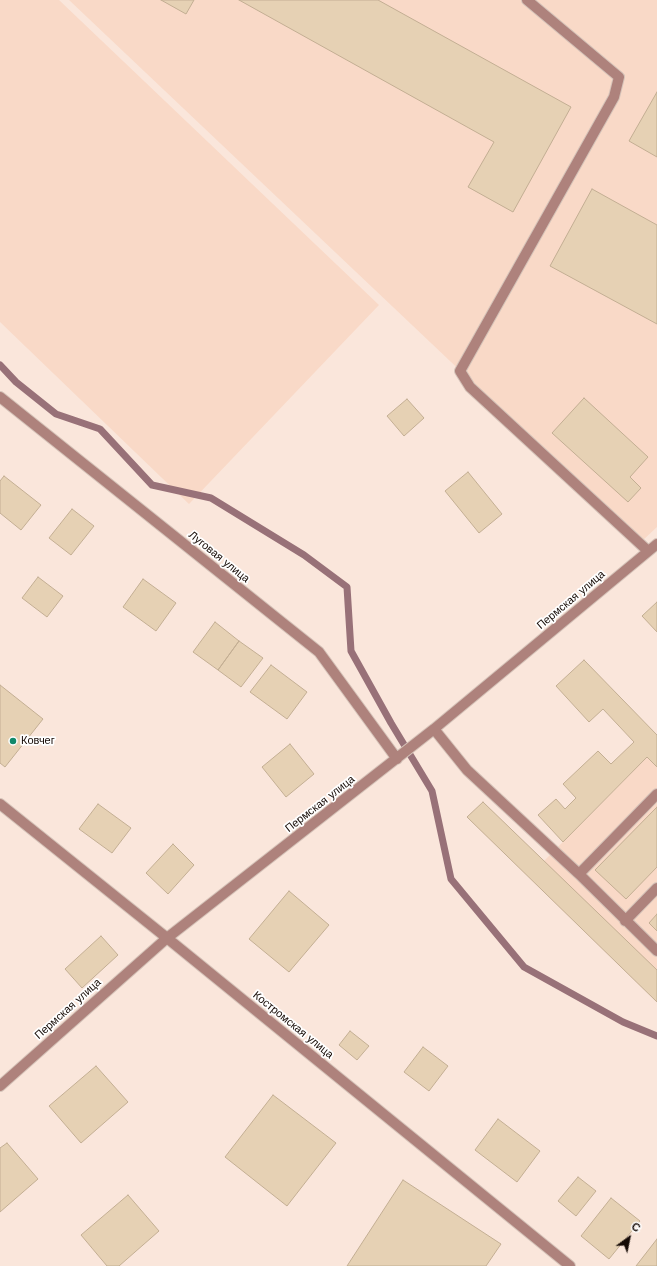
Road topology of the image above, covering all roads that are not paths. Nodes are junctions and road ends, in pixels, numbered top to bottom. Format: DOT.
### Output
graph roads {
  1 [pos="528,0"];
  2 [pos="0,397"];
  3 [pos="657,544"];
  4 [pos="648,551"];
  5 [pos="434,729"];
  6 [pos="397,759"];
  7 [pos="657,794"];
  8 [pos="0,804"];
  9 [pos="579,874"];
  10 [pos="657,888"];
  11 [pos="625,921"];
  12 [pos="167,938"];
  13 [pos="657,951"];
  14 [pos="0,1086"];
  15 [pos="570,1266"];
  1 -- 4 [label="street"];
  2 -- 6 [label="street, Луговая улица"];
  3 -- 4 [label="street, Пермская улица"];
  4 -- 5 [label="street, Пермская улица"];
  5 -- 6 [label="street, Пермская улица"];
  5 -- 9 [label="street"];
  6 -- 12 [label="street, Пермская улица"];
  7 -- 9 [label="street"];
  8 -- 12 [label="street, Костромская улица"];
  9 -- 11 [label="street"];
  10 -- 11 [label="street"];
  11 -- 13 [label="street"];
  12 -- 14 [label="street, Пермская улица"];
  12 -- 15 [label="street, Костромская улица"];
}
